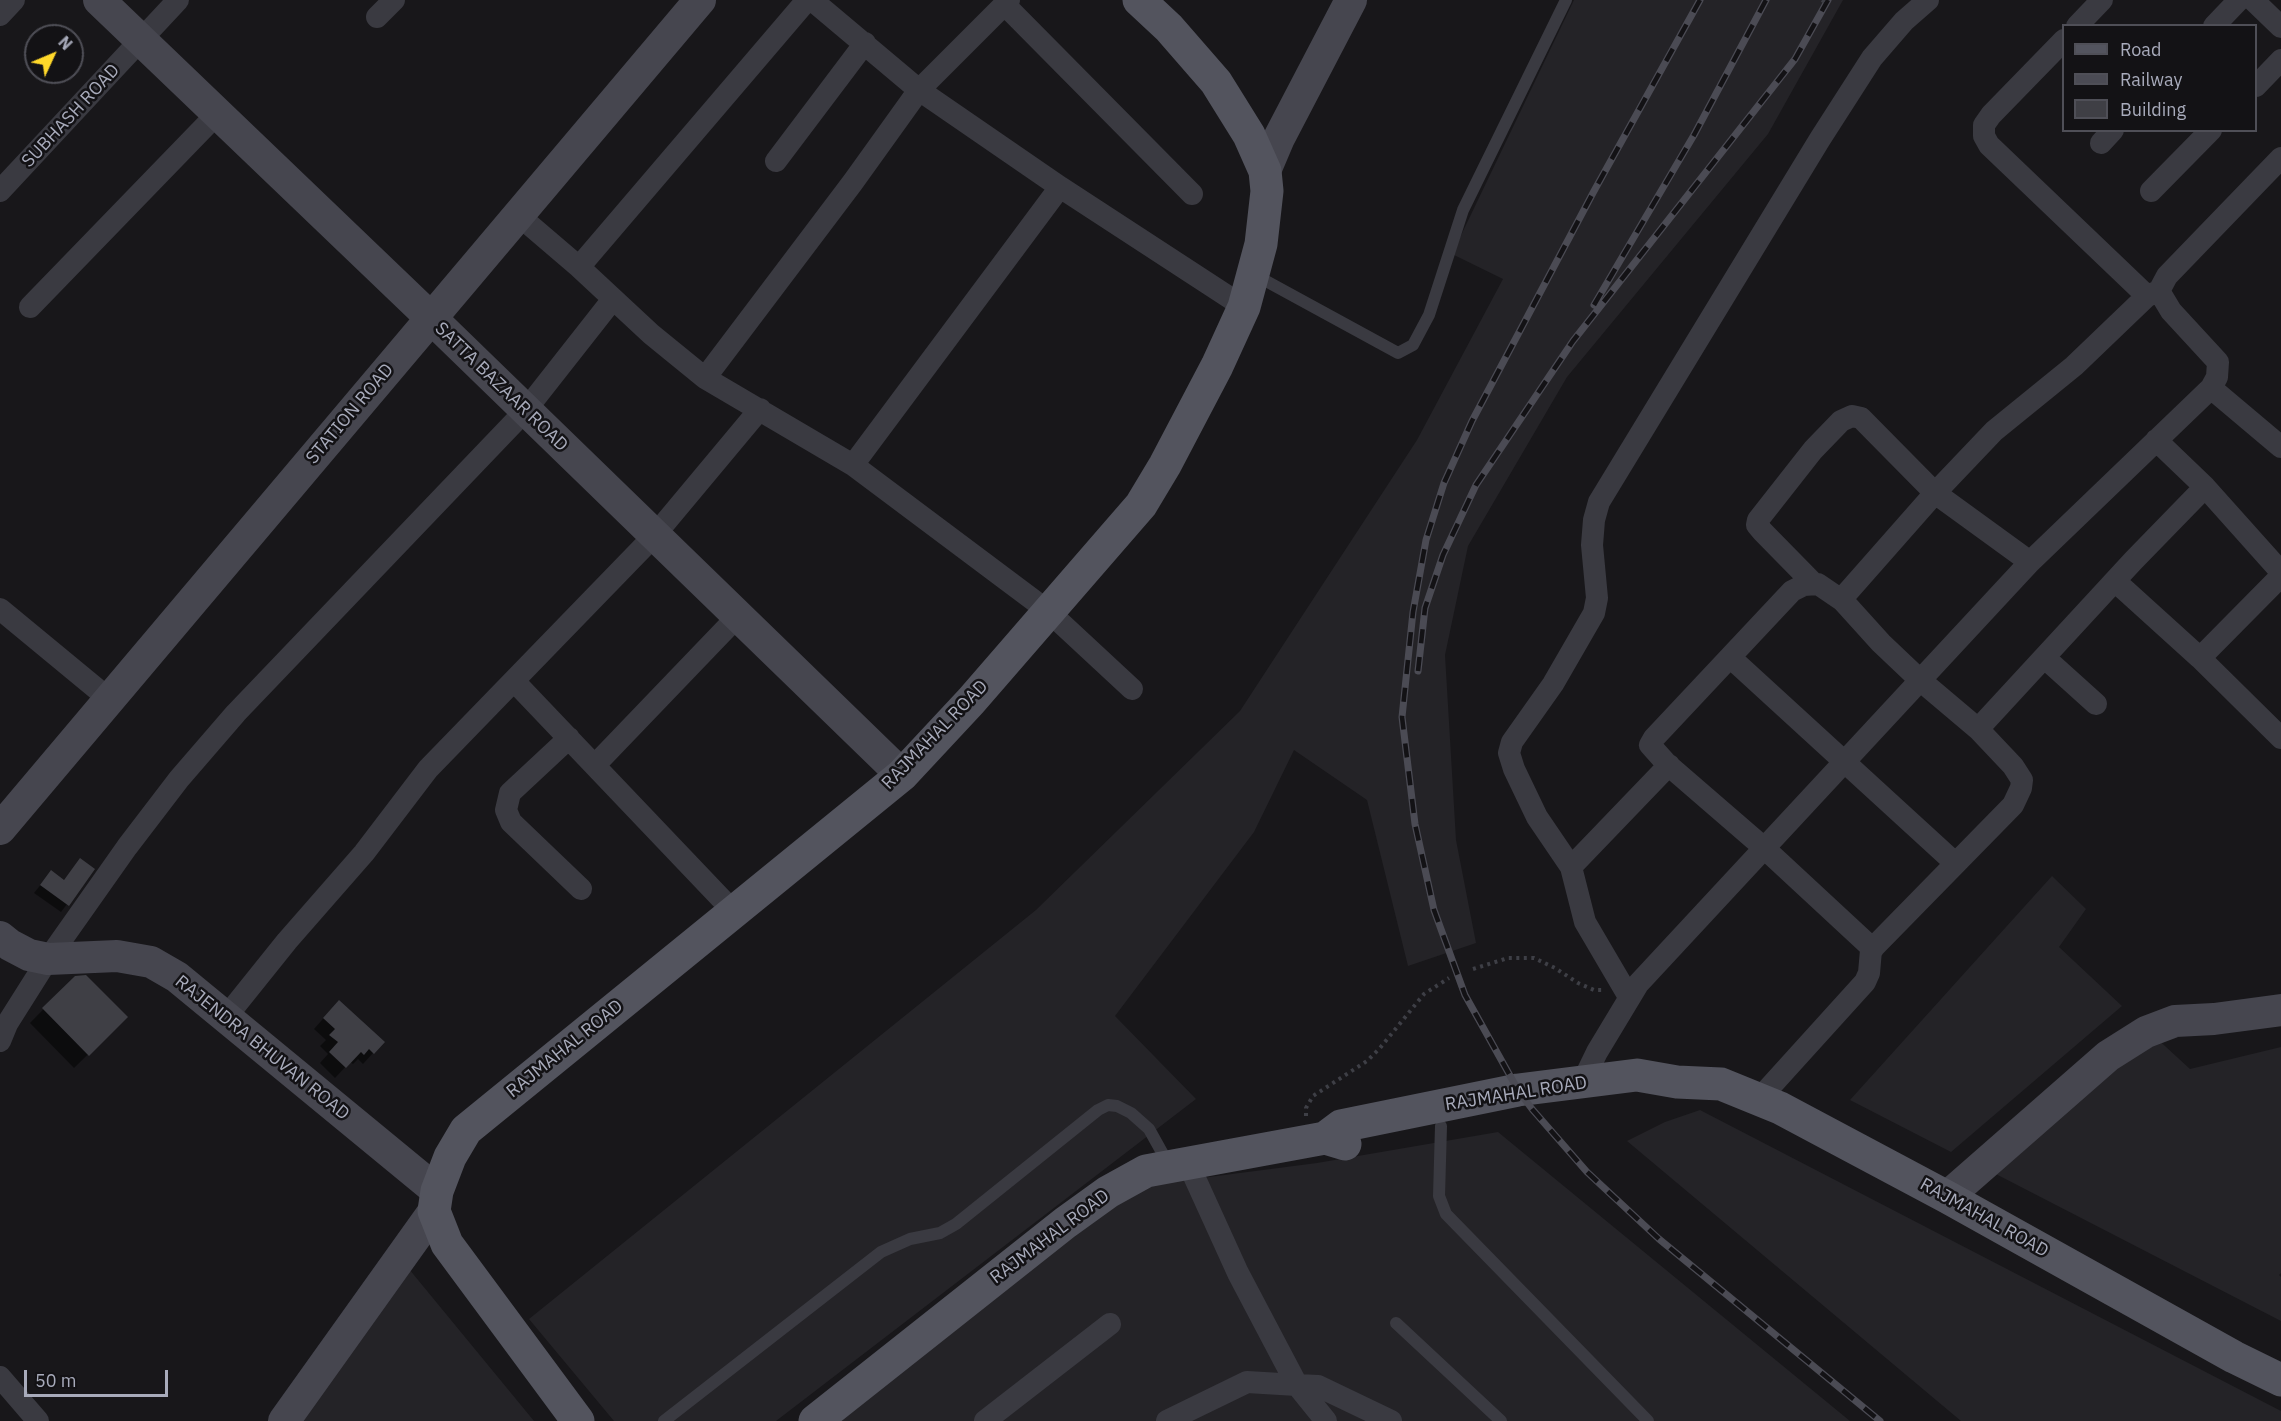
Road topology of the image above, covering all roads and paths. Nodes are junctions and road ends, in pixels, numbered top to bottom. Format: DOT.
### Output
graph roads {
  1 [pos="14,0"];
  2 [pos="99,0"];
  3 [pos="178,0"];
  4 [pos="394,0"];
  5 [pos="700,0"];
  6 [pos="807,0"];
  7 [pos="812,0"];
  8 [pos="1139,0"];
  9 [pos="1351,0"];
  10 [pos="1566,0"];
  11 [pos="1822,0"];
  12 [pos="1928,0"];
  13 [pos="2102,0"];
  14 [pos="2239,0"];
  15 [pos="2253,0"];
  16 [pos="1007,2"];
  17 [pos="1828,3"];
  18 [pos="0,15"];
  19 [pos="377,17"];
  20 [pos="2079,24"];
  21 [pos="2216,24"];
  22 [pos="2281,27"];
  23 [pos="141,40"];
  24 [pos="2062,42"];
  25 [pos="865,43"];
  26 [pos="2281,60"];
  27 [pos="2257,85"];
  28 [pos="919,90"];
  29 [pos="217,114"];
  30 [pos="2209,132"];
  31 [pos="2281,158"];
  32 [pos="776,161"];
  33 [pos="1265,171"];
  34 [pos="1059,187"];
  35 [pos="0,191"];
  36 [pos="2151,191"];
  37 [pos="1192,194"];
  38 [pos="517,216"];
  39 [pos="579,267"];
  40 [pos="1254,274"];
  41 [pos="2153,294"];
  42 [pos="613,299"];
  43 [pos="30,307"];
  44 [pos="1244,307"];
  45 [pos="431,318"];
  46 [pos="705,378"];
  47 [pos="2211,388"];
  48 [pos="760,409"];
  49 [pos="525,411"];
  50 [pos="2156,440"];
  51 [pos="2281,447"];
  52 [pos="853,465"];
  53 [pos="2205,487"];
  54 [pos="1935,493"];
  55 [pos="654,536"];
  56 [pos="2030,562"];
  57 [pos="2281,574"];
  58 [pos="2115,581"];
  59 [pos="1814,584"];
  60 [pos="1844,601"];
  61 [pos="0,609"];
  62 [pos="1048,611"];
  63 [pos="738,616"];
  64 [pos="1731,658"];
  65 [pos="2045,658"];
  66 [pos="2200,658"];
  67 [pos="1920,680"];
  68 [pos="514,681"];
  69 [pos="1132,689"];
  70 [pos="110,699"];
  71 [pos="2096,704"];
  72 [pos="1978,729"];
  73 [pos="569,738"];
  74 [pos="2281,738"];
  75 [pos="1844,760"];
  76 [pos="595,765"];
  77 [pos="1669,765"];
  78 [pos="902,775"];
  79 [pos="0,829"];
  80 [pos="1763,847"];
  81 [pos="1955,863"];
  82 [pos="1571,867"];
  83 [pos="581,889"];
  84 [pos="734,912"];
  85 [pos="3,945"];
  86 [pos="1873,949"];
  87 [pos="48,959"];
  88 [pos="1473,969"];
  89 [pos="1449,978"];
  90 [pos="1627,993"];
  91 [pos="2281,1010"];
  92 [pos="226,1017"];
  93 [pos="0,1041"];
  94 [pos="1677,1082"];
  95 [pos="1581,1083"];
  96 [pos="1759,1099"];
  97 [pos="1441,1126"];
  98 [pos="1304,1142"];
  99 [pos="1179,1164"];
  100 [pos="1947,1197"];
  101 [pos="435,1201"];
  102 [pos="1396,1323"];
  103 [pos="1110,1324"];
  104 [pos="0,1377"];
  105 [pos="2281,1380"];
  106 [pos="1297,1385"];
  107 [pos="38,1421"];
  108 [pos="284,1421"];
  109 [pos="578,1421"];
  110 [pos="664,1421"];
  111 [pos="815,1421"];
  112 [pos="985,1421"];
  113 [pos="1167,1421"];
  114 [pos="1326,1421"];
  115 [pos="1391,1421"];
  116 [pos="1501,1421"];
  117 [pos="1648,1421"];
  1 -- 18 [label="street"];
  2 -- 23 [label="street, SATTA BAZAAR ROAD"];
  3 -- 23 [label="street, SUBHASH ROAD"];
  4 -- 19 [label="street"];
  5 -- 38 [label="street, STATION ROAD"];
  6 -- 39 [label="street"];
  7 -- 25 [label="street"];
  8 -- 33 [label="main road, RAJMAHAL ROAD"];
  9 -- 33 [label="street"];
  10 -- 40 [label="lane"];
  11 -- 17 [label="path, bridge"];
  12 -- 82 [label="street"];
  13 -- 20 [label="street"];
  14 -- 21 [label="street"];
  15 -- 22 [label="street"];
  16 -- 28 [label="street"];
  16 -- 37 [label="street"];
  23 -- 29 [label="street, SATTA BAZAAR ROAD"];
  23 -- 35 [label="street, SUBHASH ROAD"];
  24 -- 41 [label="street"];
  25 -- 28 [label="street"];
  25 -- 32 [label="street"];
  26 -- 27 [label="street"];
  28 -- 34 [label="street"];
  28 -- 46 [label="street"];
  29 -- 43 [label="street"];
  29 -- 45 [label="street, SATTA BAZAAR ROAD"];
  30 -- 36 [label="street"];
  31 -- 41 [label="street"];
  33 -- 40 [label="main road, RAJMAHAL ROAD"];
  34 -- 44 [label="street"];
  34 -- 52 [label="street"];
  38 -- 39 [label="street"];
  38 -- 45 [label="street, STATION ROAD"];
  39 -- 42 [label="street"];
  40 -- 44 [label="main road, RAJMAHAL ROAD"];
  41 -- 47 [label="street"];
  41 -- 54 [label="street"];
  42 -- 46 [label="street"];
  42 -- 49 [label="street"];
  44 -- 62 [label="main road, RAJMAHAL ROAD"];
  45 -- 49 [label="street, SATTA BAZAAR ROAD"];
  45 -- 70 [label="street, STATION ROAD"];
  46 -- 48 [label="street"];
  47 -- 50 [label="street"];
  47 -- 51 [label="street"];
  48 -- 52 [label="street"];
  48 -- 55 [label="street"];
  49 -- 55 [label="street, SATTA BAZAAR ROAD"];
  49 -- 87 [label="street"];
  50 -- 53 [label="street"];
  50 -- 56 [label="street"];
  52 -- 62 [label="street"];
  53 -- 57 [label="street"];
  53 -- 58 [label="street"];
  54 -- 56 [label="street"];
  54 -- 59 [label="street"];
  54 -- 60 [label="street"];
  55 -- 63 [label="street, SATTA BAZAAR ROAD"];
  55 -- 68 [label="street"];
  56 -- 67 [label="street"];
  57 -- 66 [label="street"];
  58 -- 65 [label="street"];
  58 -- 66 [label="street"];
  59 -- 60 [label="street"];
  59 -- 64 [label="street"];
  60 -- 67 [label="street"];
  61 -- 70 [label="street"];
  62 -- 69 [label="street"];
  62 -- 78 [label="main road, RAJMAHAL ROAD"];
  63 -- 76 [label="street"];
  63 -- 78 [label="street, SATTA BAZAAR ROAD"];
  64 -- 75 [label="street"];
  64 -- 77 [label="street"];
  65 -- 71 [label="street"];
  65 -- 72 [label="street"];
  66 -- 74 [label="street"];
  67 -- 72 [label="street"];
  67 -- 75 [label="street"];
  68 -- 73 [label="street"];
  68 -- 92 [label="street"];
  70 -- 79 [label="street, STATION ROAD"];
  72 -- 81 [label="street"];
  73 -- 76 [label="street"];
  73 -- 83 [label="street"];
  75 -- 80 [label="street"];
  75 -- 81 [label="street"];
  76 -- 84 [label="street"];
  77 -- 80 [label="street"];
  77 -- 82 [label="street"];
  78 -- 84 [label="main road, RAJMAHAL ROAD"];
  80 -- 86 [label="street"];
  80 -- 90 [label="street"];
  81 -- 86 [label="street"];
  82 -- 90 [label="street"];
  84 -- 101 [label="main road, RAJMAHAL ROAD"];
  85 -- 87 [label="street, RAJENDRA BHUVAN ROAD"];
  86 -- 96 [label="street"];
  87 -- 92 [label="street, RAJENDRA BHUVAN ROAD"];
  87 -- 93 [label="street"];
  88 -- 90 [label="path"];
  89 -- 98 [label="path"];
  90 -- 95 [label="street"];
  91 -- 100 [label="street"];
  92 -- 101 [label="street, RAJENDRA BHUVAN ROAD"];
  94 -- 95 [label="main road, RAJMAHAL ROAD"];
  94 -- 96 [label="main road, RAJMAHAL ROAD"];
  94 -- 97 [label="main road, RAJMAHAL ROAD"];
  95 -- 98 [label="main road, RAJMAHAL ROAD"];
  96 -- 100 [label="main road, RAJMAHAL ROAD"];
  97 -- 98 [label="main road, RAJMAHAL ROAD"];
  97 -- 117 [label="lane"];
  98 -- 99 [label="main road, RAJMAHAL ROAD"];
  99 -- 106 [label="street"];
  99 -- 110 [label="lane"];
  99 -- 111 [label="main road, RAJMAHAL ROAD"];
  100 -- 105 [label="main road, RAJMAHAL ROAD"];
  101 -- 108 [label="street"];
  101 -- 109 [label="main road"];
  102 -- 116 [label="lane"];
  103 -- 112 [label="street"];
  104 -- 107 [label="street"];
  106 -- 113 [label="street"];
  106 -- 114 [label="street"];
  106 -- 115 [label="street"];
}
